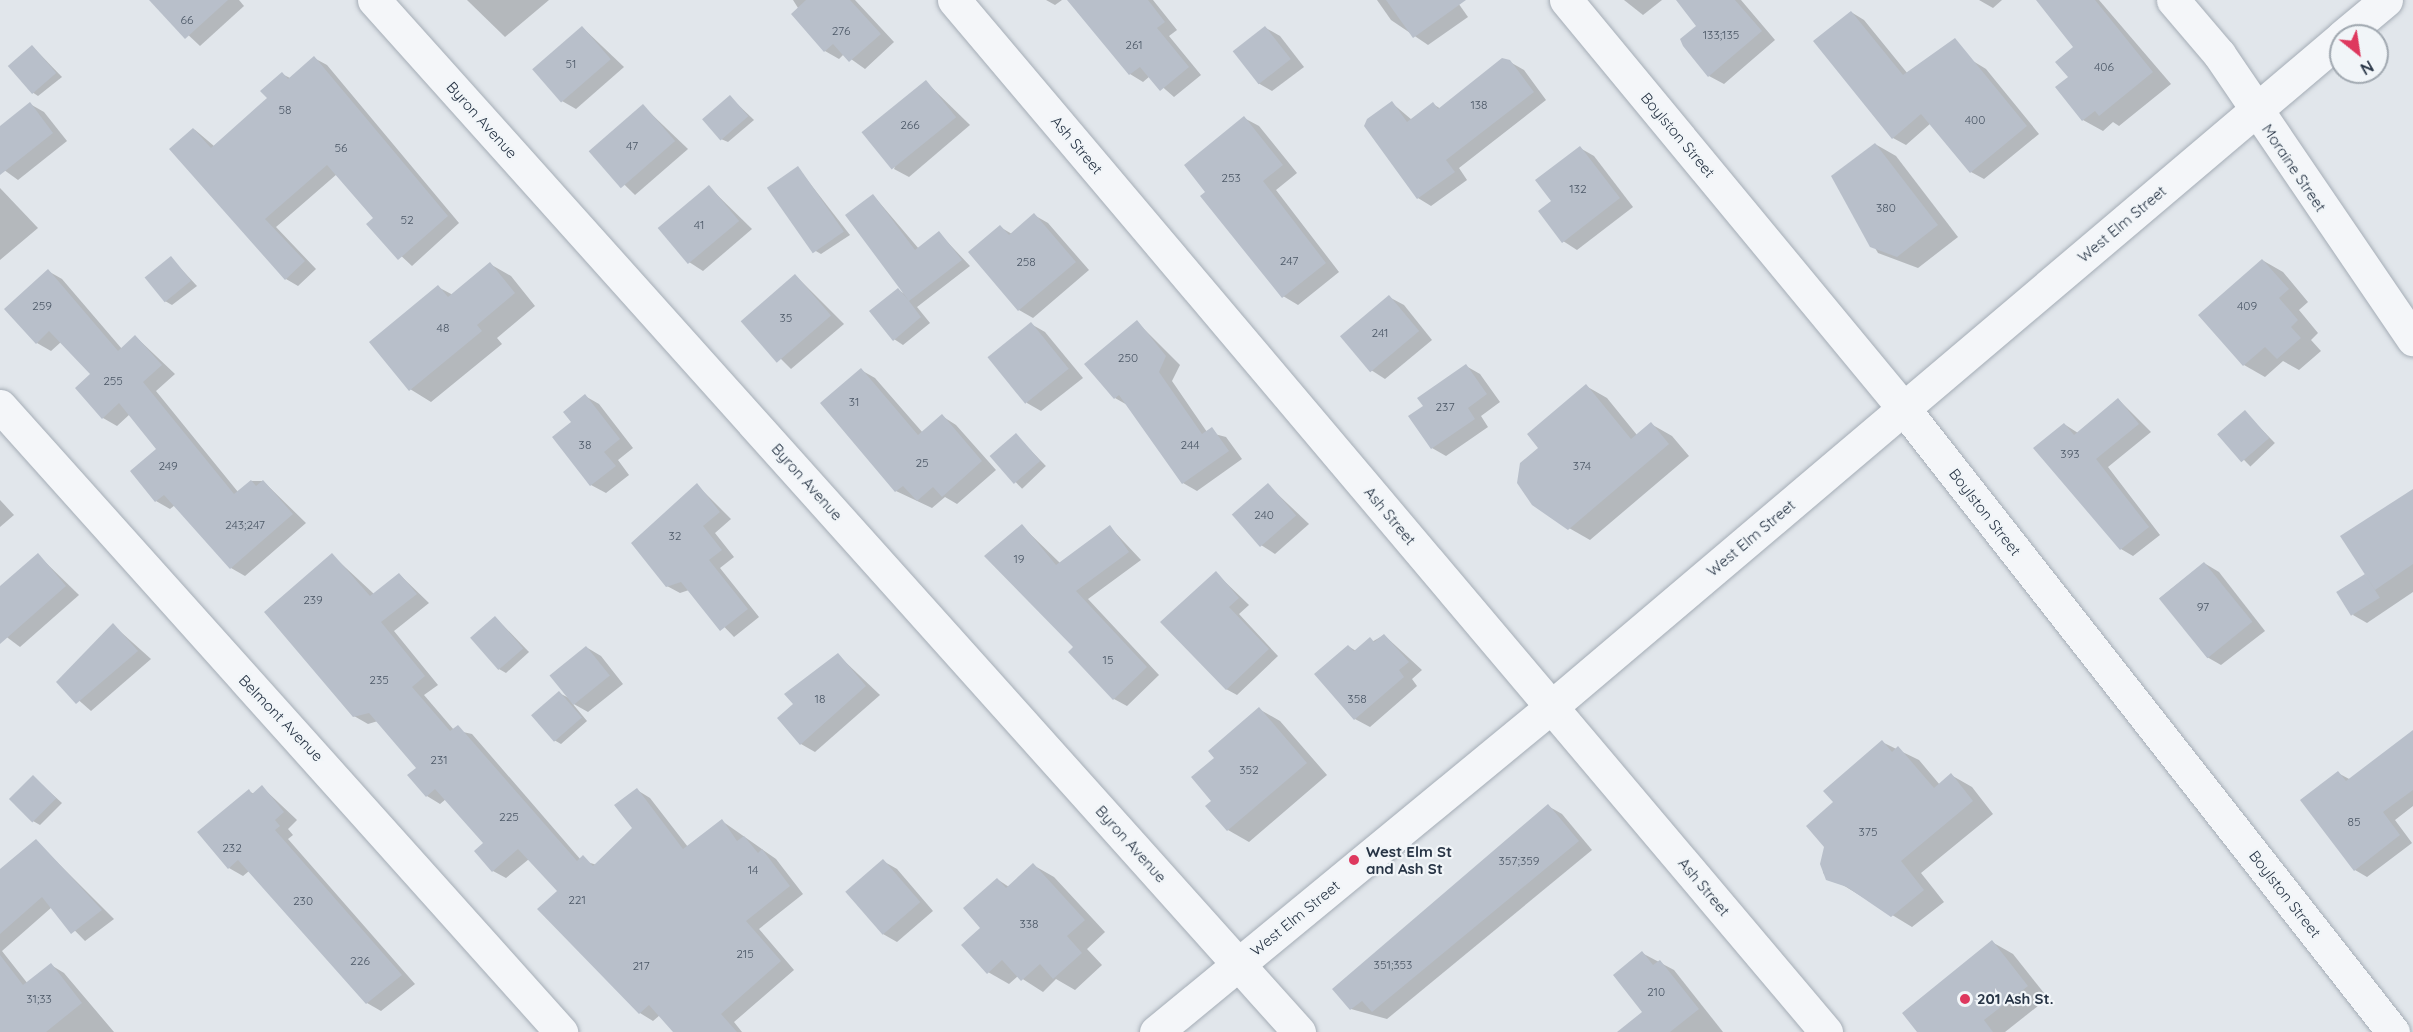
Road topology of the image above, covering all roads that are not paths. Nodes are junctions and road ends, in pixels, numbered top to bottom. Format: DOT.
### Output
graph roads {
  1 [pos="374,0"];
  2 [pos="954,0"];
  3 [pos="1566,0"];
  4 [pos="2173,0"];
  5 [pos="2386,0"];
  6 [pos="2357,24"];
  7 [pos="2329,48"];
  8 [pos="2255,111"];
  9 [pos="2413,339"];
  10 [pos="0,406"];
  11 [pos="1904,409"];
  12 [pos="1551,706"];
  13 [pos="1239,964"];
  14 [pos="561,1032"];
  15 [pos="1156,1032"];
  16 [pos="1299,1032"];
  17 [pos="1826,1032"];
  18 [pos="2393,1032"];
  1 -- 13 [label="street, Byron Avenue"];
  2 -- 12 [label="street, Ash Street"];
  3 -- 11 [label="street, Boylston Street"];
  4 -- 8 [label="street, Moraine Street"];
  5 -- 6 [label="street, West Elm Street"];
  7 -- 8 [label="street, West Elm Street"];
  8 -- 9 [label="street, Moraine Street"];
  8 -- 11 [label="street, West Elm Street"];
  10 -- 14 [label="street, Belmont Avenue"];
  11 -- 12 [label="street, West Elm Street"];
  11 -- 18 [label="street, Boylston Street"];
  12 -- 13 [label="street, West Elm Street"];
  12 -- 17 [label="street, Ash Street"];
  13 -- 15 [label="street, West Elm Street"];
  13 -- 16 [label="street, Byron Avenue"];
}
